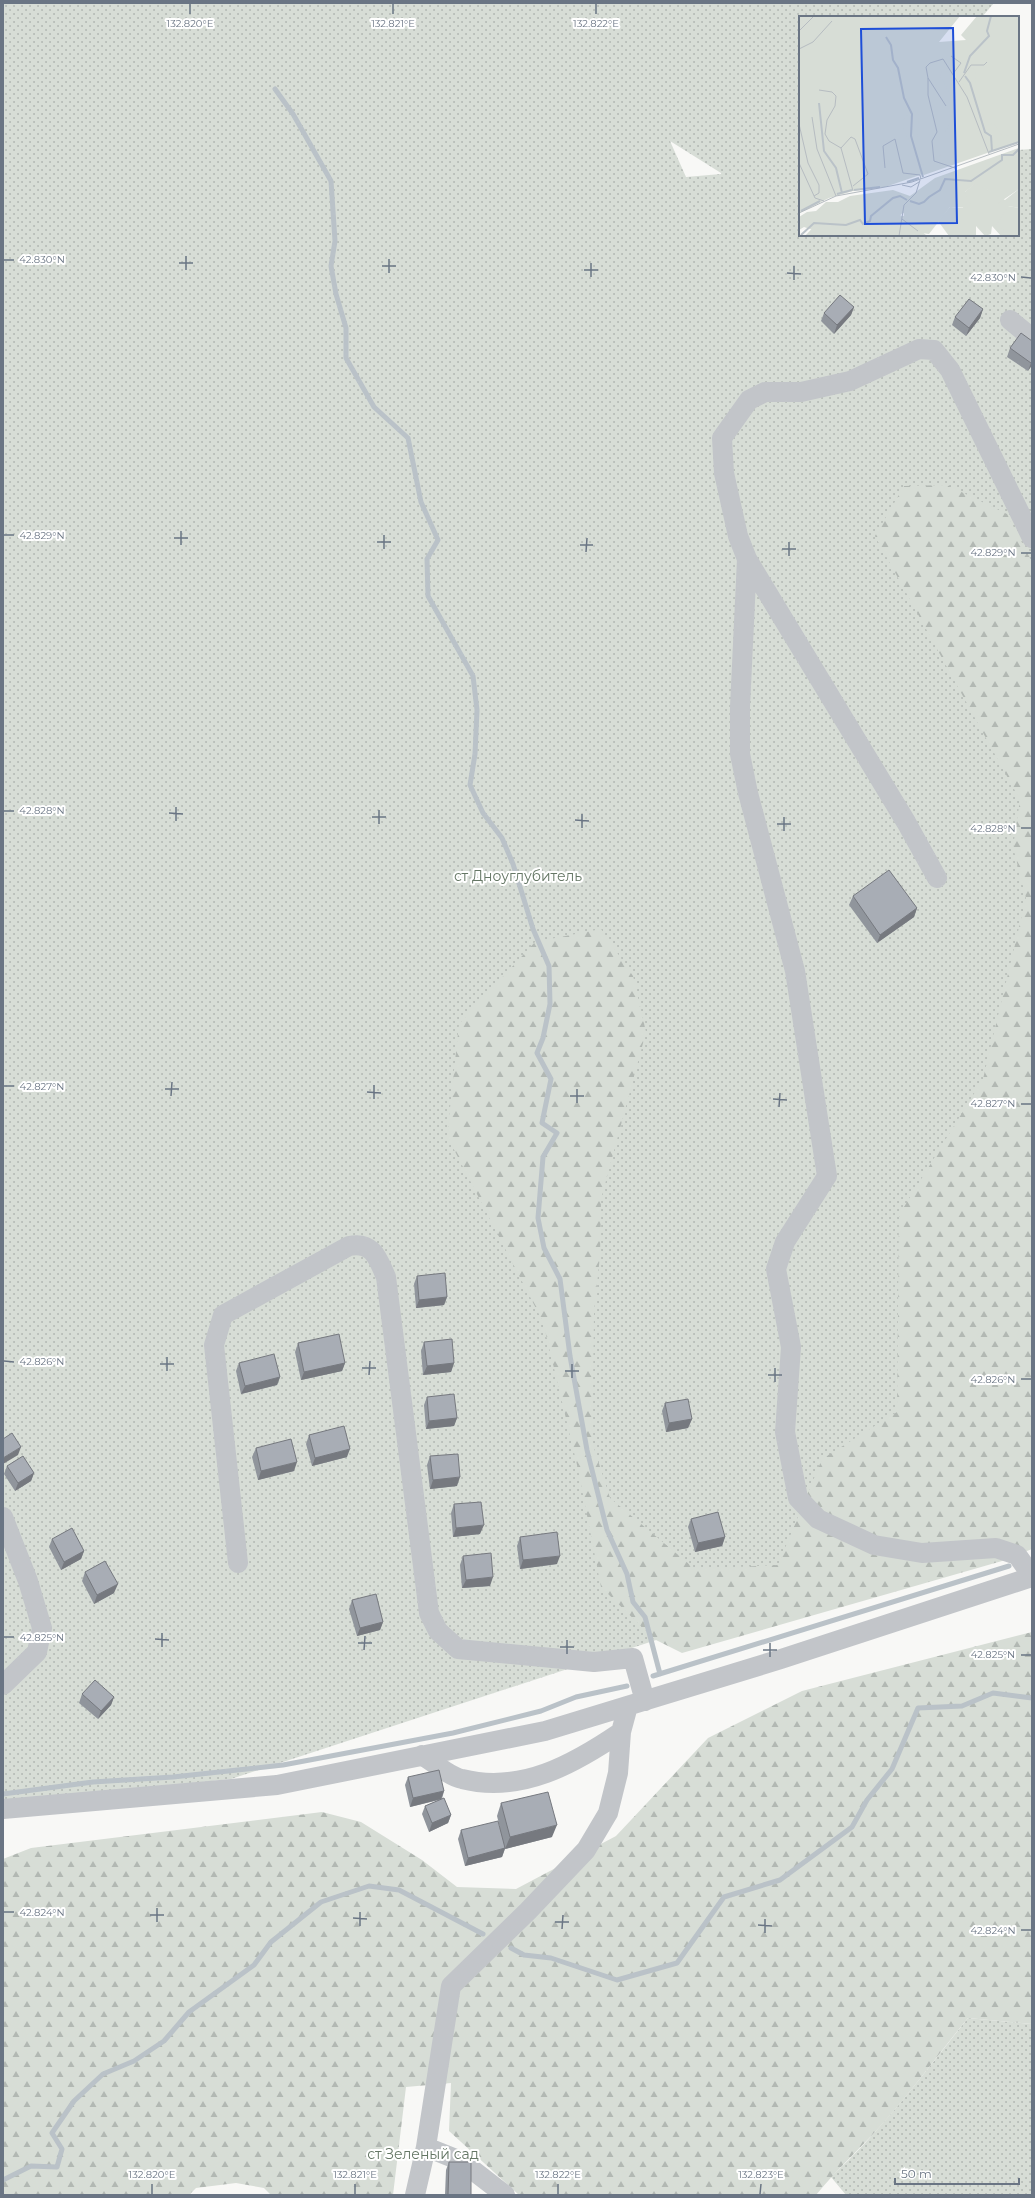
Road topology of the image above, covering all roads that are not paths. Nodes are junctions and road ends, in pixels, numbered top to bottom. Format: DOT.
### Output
graph roads {
  1 [pos="1010,320"];
  2 [pos="1032,338"];
  3 [pos="1026,510"];
  4 [pos="1032,538"];
  5 [pos="747,558"];
  6 [pos="937,878"];
  7 [pos="3,1517"];
  8 [pos="238,1563"];
  9 [pos="1032,1577"];
  10 [pos="3,1685"];
  11 [pos="636,1703"];
  12 [pos="621,1732"];
  13 [pos="422,1755"];
  14 [pos="3,1809"];
  15 [pos="426,2147"];
  16 [pos="415,2195"];
  17 [pos="505,2195"];
  1 -- 2 [label="street"];
  3 -- 4 [label="street"];
  3 -- 5 [label="street"];
  5 -- 6 [label="street"];
  5 -- 9 [label="street"];
  7 -- 10 [label="street"];
  8 -- 11 [label="street"];
  9 -- 11 [label="street"];
  11 -- 12 [label="street"];
  11 -- 13 [label="street"];
  12 -- 13 [label="street"];
  12 -- 15 [label="street"];
  13 -- 14 [label="street"];
  15 -- 16 [label="street"];
  15 -- 17 [label="street"];
}
